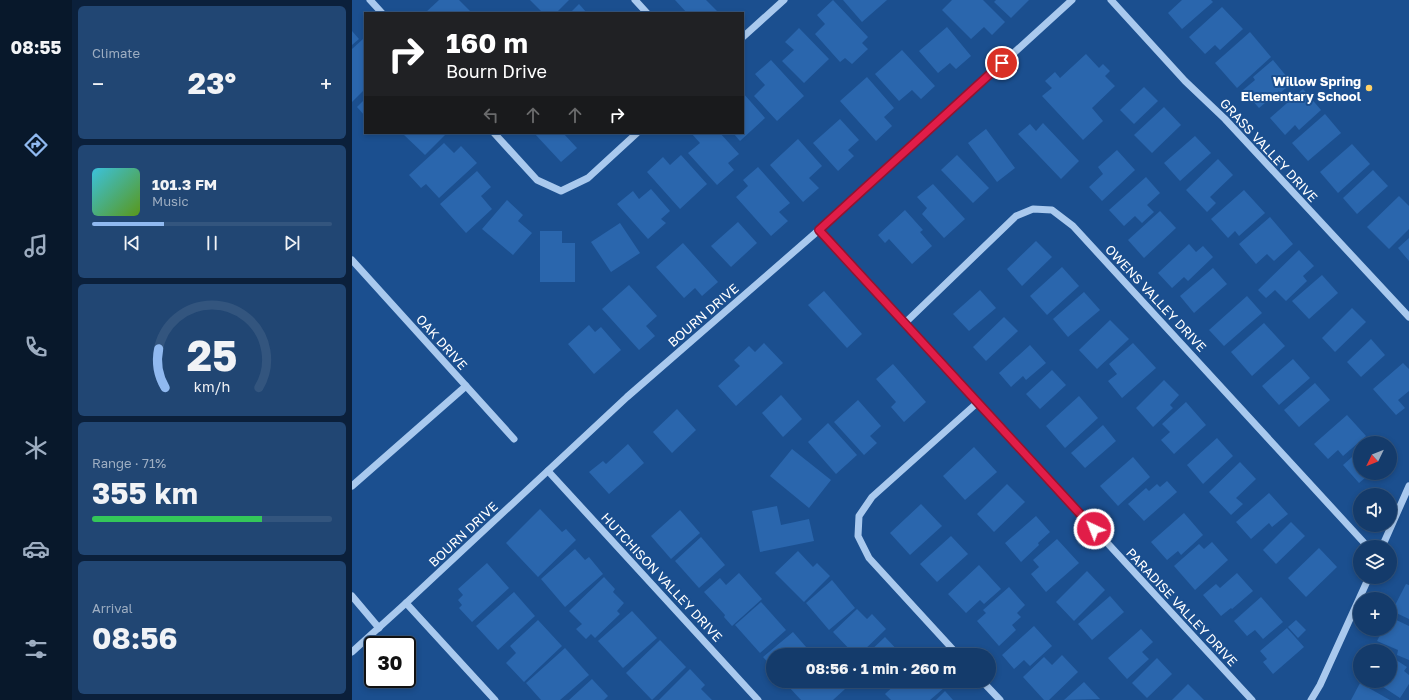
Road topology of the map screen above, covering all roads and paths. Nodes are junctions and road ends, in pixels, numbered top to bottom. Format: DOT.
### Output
graph roads {
  1 [pos="370,0"];
  2 [pos="635,0"];
  3 [pos="784,0"];
  4 [pos="1072,0"];
  5 [pos="1111,0"];
  6 [pos="381,12"];
  7 [pos="646,12"];
  8 [pos="744,36"];
  9 [pos="495,134"];
  10 [pos="636,134"];
  11 [pos="819,230"];
  12 [pos="352,260"];
  13 [pos="1409,317"];
  14 [pos="905,323"];
  15 [pos="466,386"];
  16 [pos="977,403"];
  17 [pos="514,439"];
  18 [pos="548,471"];
  19 [pos="352,486"];
  20 [pos="1409,486"];
  21 [pos="1362,540"];
  22 [pos="1385,540"];
  23 [pos="1366,584"];
  24 [pos="352,596"];
  25 [pos="406,603"];
  26 [pos="379,628"];
  27 [pos="952,648"];
  28 [pos="352,652"];
  29 [pos="989,688"];
  30 [pos="496,700"];
  31 [pos="758,700"];
  32 [pos="1000,700"];
  33 [pos="1252,700"];
  34 [pos="1311,700"];
  1 -- 6 [label="street"];
  2 -- 7 [label="street"];
  3 -- 8 [label="street"];
  4 -- 11 [label="street, BOURN DRIVE"];
  5 -- 13 [label="street, GRASS VALLEY DRIVE"];
  9 -- 10 [label="street"];
  11 -- 14 [label="street, PARADISE VALLEY DRIVE"];
  11 -- 18 [label="street, BOURN DRIVE"];
  12 -- 15 [label="street, OAK DRIVE"];
  14 -- 16 [label="street, PARADISE VALLEY DRIVE"];
  14 -- 21 [label="street, OWENS VALLEY DRIVE"];
  15 -- 17 [label="street, OAK DRIVE"];
  15 -- 19 [label="street"];
  16 -- 27 [label="street"];
  16 -- 33 [label="street, PARADISE VALLEY DRIVE"];
  18 -- 25 [label="street, BOURN DRIVE"];
  18 -- 31 [label="street, HUTCHISON VALLEY DRIVE"];
  20 -- 22 [label="street"];
  23 -- 34 [label="street"];
  24 -- 26 [label="street"];
  25 -- 26 [label="street, BOURN DRIVE"];
  25 -- 30 [label="street"];
  26 -- 28 [label="street, BOURN DRIVE"];
  29 -- 32 [label="street"];
}
